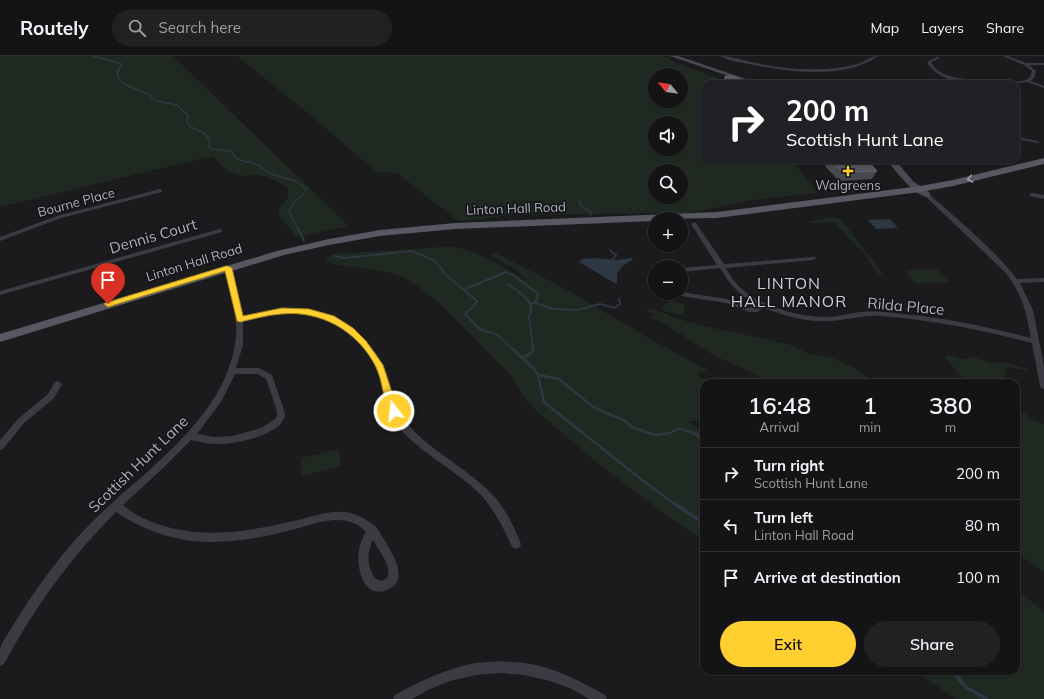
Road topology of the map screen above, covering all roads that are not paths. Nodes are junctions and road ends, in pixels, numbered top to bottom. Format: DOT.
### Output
graph roads {
  1 [pos="722,56"];
  2 [pos="876,56"];
  3 [pos="1005,56"];
  4 [pos="676,57"];
  5 [pos="938,58"];
  6 [pos="1024,64"];
  7 [pos="1044,64"];
  8 [pos="740,80"];
  9 [pos="746,80"];
  10 [pos="963,80"];
  11 [pos="1027,81"];
  12 [pos="1020,82"];
  13 [pos="1044,87"];
  14 [pos="1020,139"];
  15 [pos="1038,142"];
  16 [pos="1044,161"];
  17 [pos="894,164"];
  18 [pos="902,164"];
  19 [pos="1044,169"];
  20 [pos="160,191"];
  21 [pos="924,192"];
  22 [pos="1032,195"];
  23 [pos="1044,197"];
  24 [pos="688,224"];
  25 [pos="694,224"];
  26 [pos="648,226"];
  27 [pos="220,231"];
  28 [pos="0,239"];
  29 [pos="813,258"];
  30 [pos="722,267"];
  31 [pos="688,269"];
  32 [pos="229,272"];
  33 [pos="1044,280"];
  34 [pos="1014,281"];
  35 [pos="0,293"];
  36 [pos="688,295"];
  37 [pos="763,305"];
  38 [pos="240,319"];
  39 [pos="0,338"];
  40 [pos="1036,342"];
  41 [pos="0,347"];
  42 [pos="232,371"];
  43 [pos="58,384"];
  44 [pos="1044,386"];
  45 [pos="190,436"];
  46 [pos="0,446"];
  47 [pos="115,506"];
  48 [pos="373,531"];
  49 [pos="516,544"];
  50 [pos="0,660"];
  51 [pos="399,699"];
  52 [pos="601,699"];
  1 -- 2 [label="street"];
  3 -- 6 [label="street"];
  4 -- 8 [label="main road"];
  4 -- 9 [label="main road"];
  5 -- 10 [label="street"];
  6 -- 7 [label="street"];
  6 -- 11 [label="street"];
  11 -- 12 [label="street"];
  11 -- 13 [label="street"];
  14 -- 15 [label="street"];
  16 -- 21 [label="main road, Linton Hall Road, one-way"];
  17 -- 21 [label="main road"];
  18 -- 21 [label="main road"];
  19 -- 21 [label="main road, Linton Hall Road"];
  20 -- 28 [label="street, Bourne Place"];
  21 -- 25 [label="main road, Linton Hall Road"];
  21 -- 32 [label="main road, Linton Hall Road"];
  21 -- 34 [label="street"];
  22 -- 23 [label="street"];
  24 -- 25 [label="main road, Linton Hall Road"];
  25 -- 30 [label="street, Rilda Place"];
  26 -- 32 [label="main road, Linton Hall Road"];
  27 -- 35 [label="street, Dennis Court"];
  29 -- 30 [label="street"];
  30 -- 31 [label="street"];
  30 -- 37 [label="street, Rilda Place"];
  32 -- 38 [label="street, Scottish Hunt Lane"];
  32 -- 39 [label="main road, Linton Hall Road"];
  32 -- 41 [label="main road, Linton Hall Road"];
  33 -- 34 [label="street"];
  34 -- 40 [label="street"];
  36 -- 37 [label="street"];
  37 -- 40 [label="street, Rilda Place"];
  38 -- 42 [label="street, Scottish Hunt Lane"];
  38 -- 49 [label="street"];
  40 -- 44 [label="street"];
  42 -- 45 [label="street, Scottish Hunt Lane"];
  42 -- 45 [label="street"];
  43 -- 46 [label="street"];
  45 -- 47 [label="street, Scottish Hunt Lane"];
  47 -- 48 [label="street"];
  47 -- 50 [label="street, Scottish Hunt Lane"];
  48 -- 48 [label="street"];
  51 -- 52 [label="street"];
}
